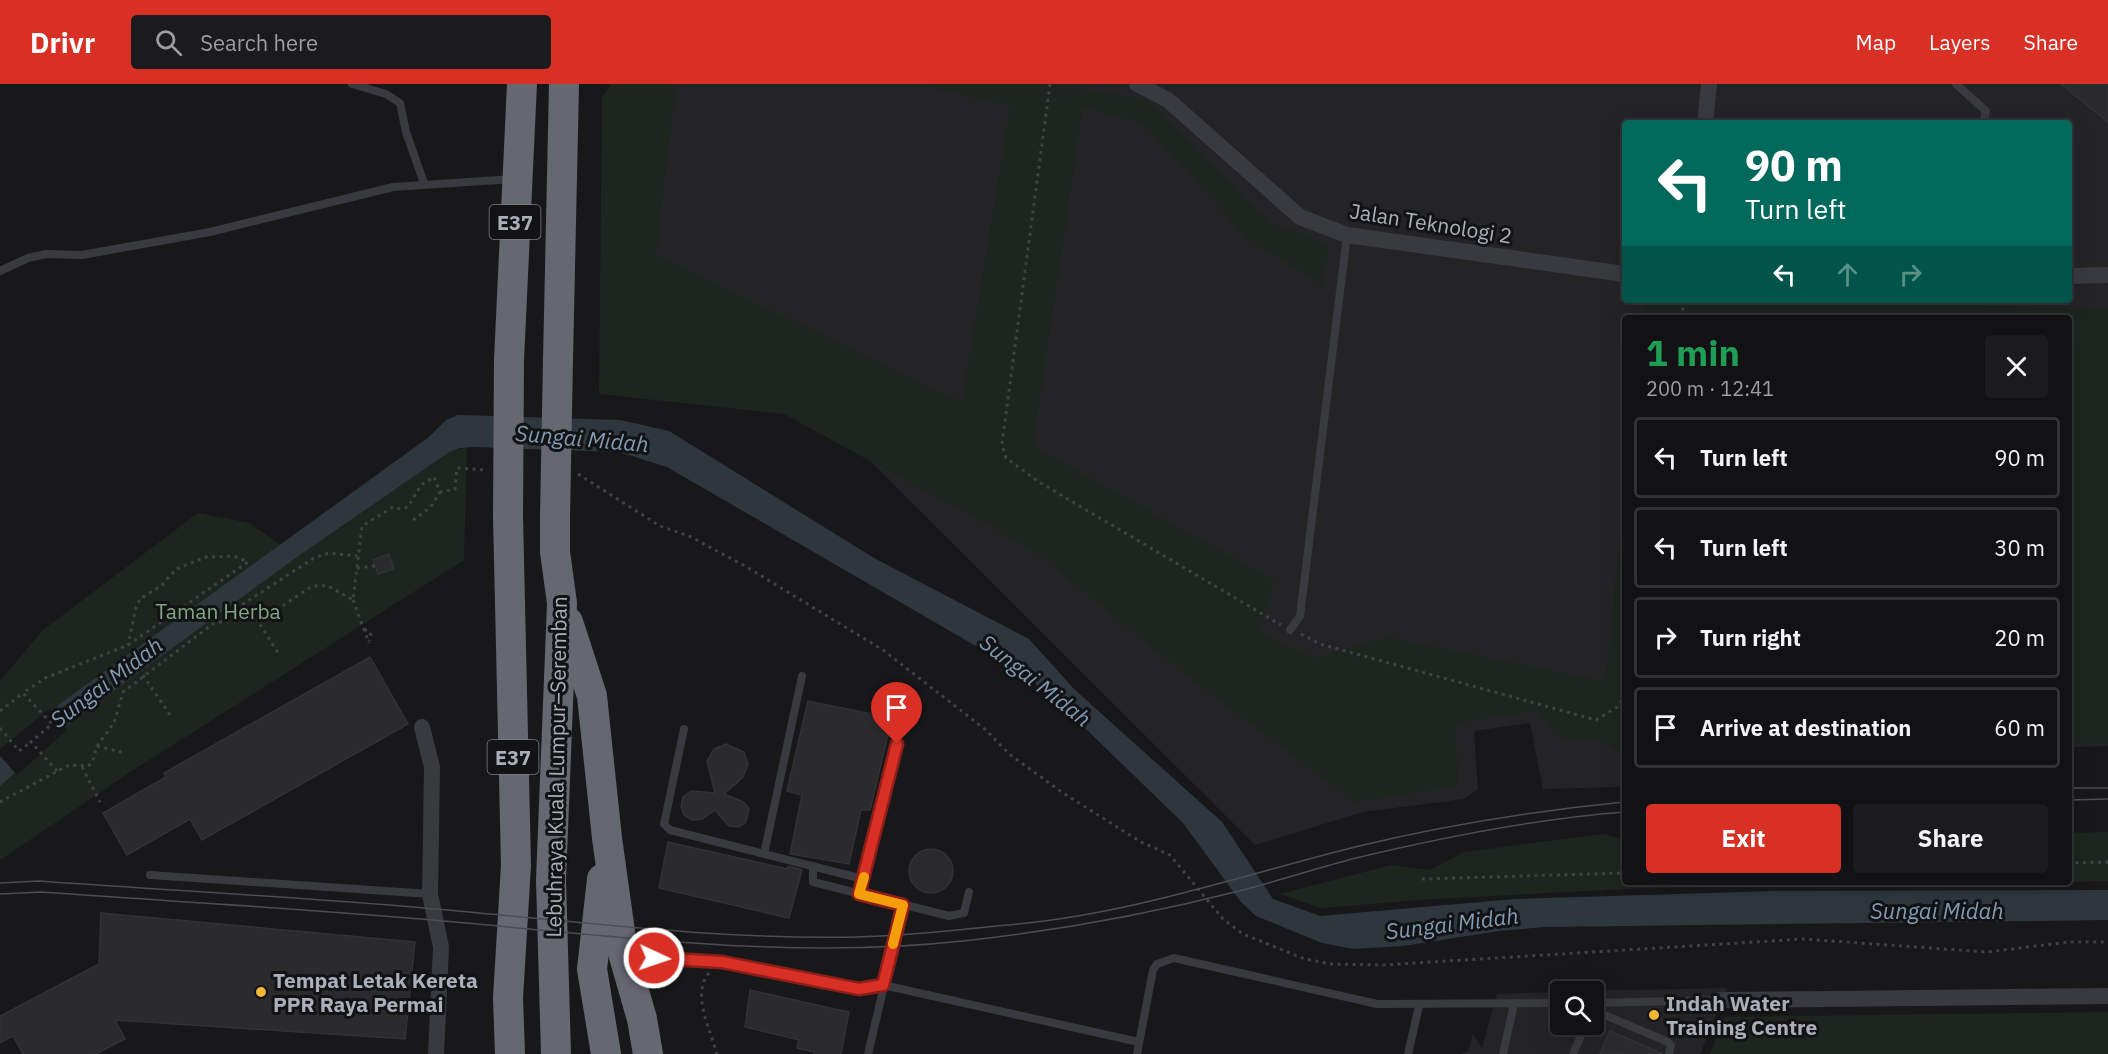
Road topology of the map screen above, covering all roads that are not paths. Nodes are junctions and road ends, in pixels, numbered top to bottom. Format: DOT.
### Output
graph roads {
  1 [pos="352,84"];
  2 [pos="522,84"];
  3 [pos="564,84"];
  4 [pos="1137,84"];
  5 [pos="1709,84"];
  6 [pos="1956,84"];
  7 [pos="1705,120"];
  8 [pos="1984,120"];
  9 [pos="518,179"];
  10 [pos="424,183"];
  11 [pos="1347,235"];
  12 [pos="0,271"];
  13 [pos="1622,274"];
  14 [pos="2108,275"];
  15 [pos="2072,276"];
  16 [pos="562,603"];
  17 [pos="1290,630"];
  18 [pos="802,676"];
  19 [pos="422,727"];
  20 [pos="684,729"];
  21 [pos="897,744"];
  22 [pos="607,838"];
  23 [pos="764,854"];
  24 [pos="813,866"];
  25 [pos="150,875"];
  26 [pos="863,879"];
  27 [pos="969,892"];
  28 [pos="430,894"];
  29 [pos="859,894"];
  30 [pos="903,905"];
  31 [pos="623,953"];
  32 [pos="883,985"];
  33 [pos="2108,996"];
  34 [pos="1720,1000"];
  35 [pos="1514,1004"];
  36 [pos="1550,1004"];
  37 [pos="1604,1005"];
  38 [pos="1419,1006"];
  39 [pos="1604,1011"];
  40 [pos="1582,1035"];
  41 [pos="1139,1042"];
  42 [pos="436,1054"];
  43 [pos="510,1054"];
  44 [pos="556,1054"];
  45 [pos="606,1054"];
  46 [pos="648,1054"];
  47 [pos="868,1054"];
  48 [pos="1137,1054"];
  49 [pos="1408,1054"];
  50 [pos="1503,1054"];
  51 [pos="1574,1054"];
  52 [pos="1669,1054"];
  1 -- 10 [label="lane"];
  2 -- 9 [label="highway, Lebuhraya Kuala Lumpur–Seremban / E37"];
  3 -- 16 [label="highway, Lebuhraya Kuala Lumpur–Seremban / E37, bridge"];
  4 -- 11 [label="street, Jalan Teknologi 2"];
  5 -- 7 [label="street"];
  6 -- 8 [label="lane"];
  9 -- 10 [label="lane"];
  9 -- 43 [label="highway, Lebuhraya Kuala Lumpur–Seremban / E37, bridge"];
  10 -- 12 [label="lane"];
  11 -- 13 [label="street, Jalan Teknologi 2"];
  11 -- 17 [label="lane"];
  14 -- 15 [label="street"];
  16 -- 22 [label="highway"];
  16 -- 44 [label="highway, Lebuhraya Kuala Lumpur–Seremban / E37"];
  18 -- 23 [label="lane"];
  19 -- 28 [label="street"];
  20 -- 23 [label="lane"];
  21 -- 26 [label="lane"];
  22 -- 31 [label="highway"];
  22 -- 45 [label="highway"];
  23 -- 24 [label="lane"];
  24 -- 26 [label="lane"];
  24 -- 29 [label="lane"];
  25 -- 28 [label="lane"];
  26 -- 29 [label="lane"];
  27 -- 30 [label="lane"];
  28 -- 42 [label="street"];
  29 -- 30 [label="lane"];
  30 -- 32 [label="lane"];
  31 -- 32 [label="lane"];
  31 -- 46 [label="highway"];
  32 -- 41 [label="lane"];
  32 -- 47 [label="lane"];
  33 -- 34 [label="street"];
  34 -- 37 [label="lane"];
  35 -- 36 [label="lane"];
  35 -- 38 [label="lane"];
  35 -- 50 [label="lane"];
  38 -- 41 [label="lane"];
  38 -- 49 [label="lane"];
  39 -- 52 [label="lane"];
  40 -- 51 [label="lane"];
  41 -- 48 [label="lane"];
}
